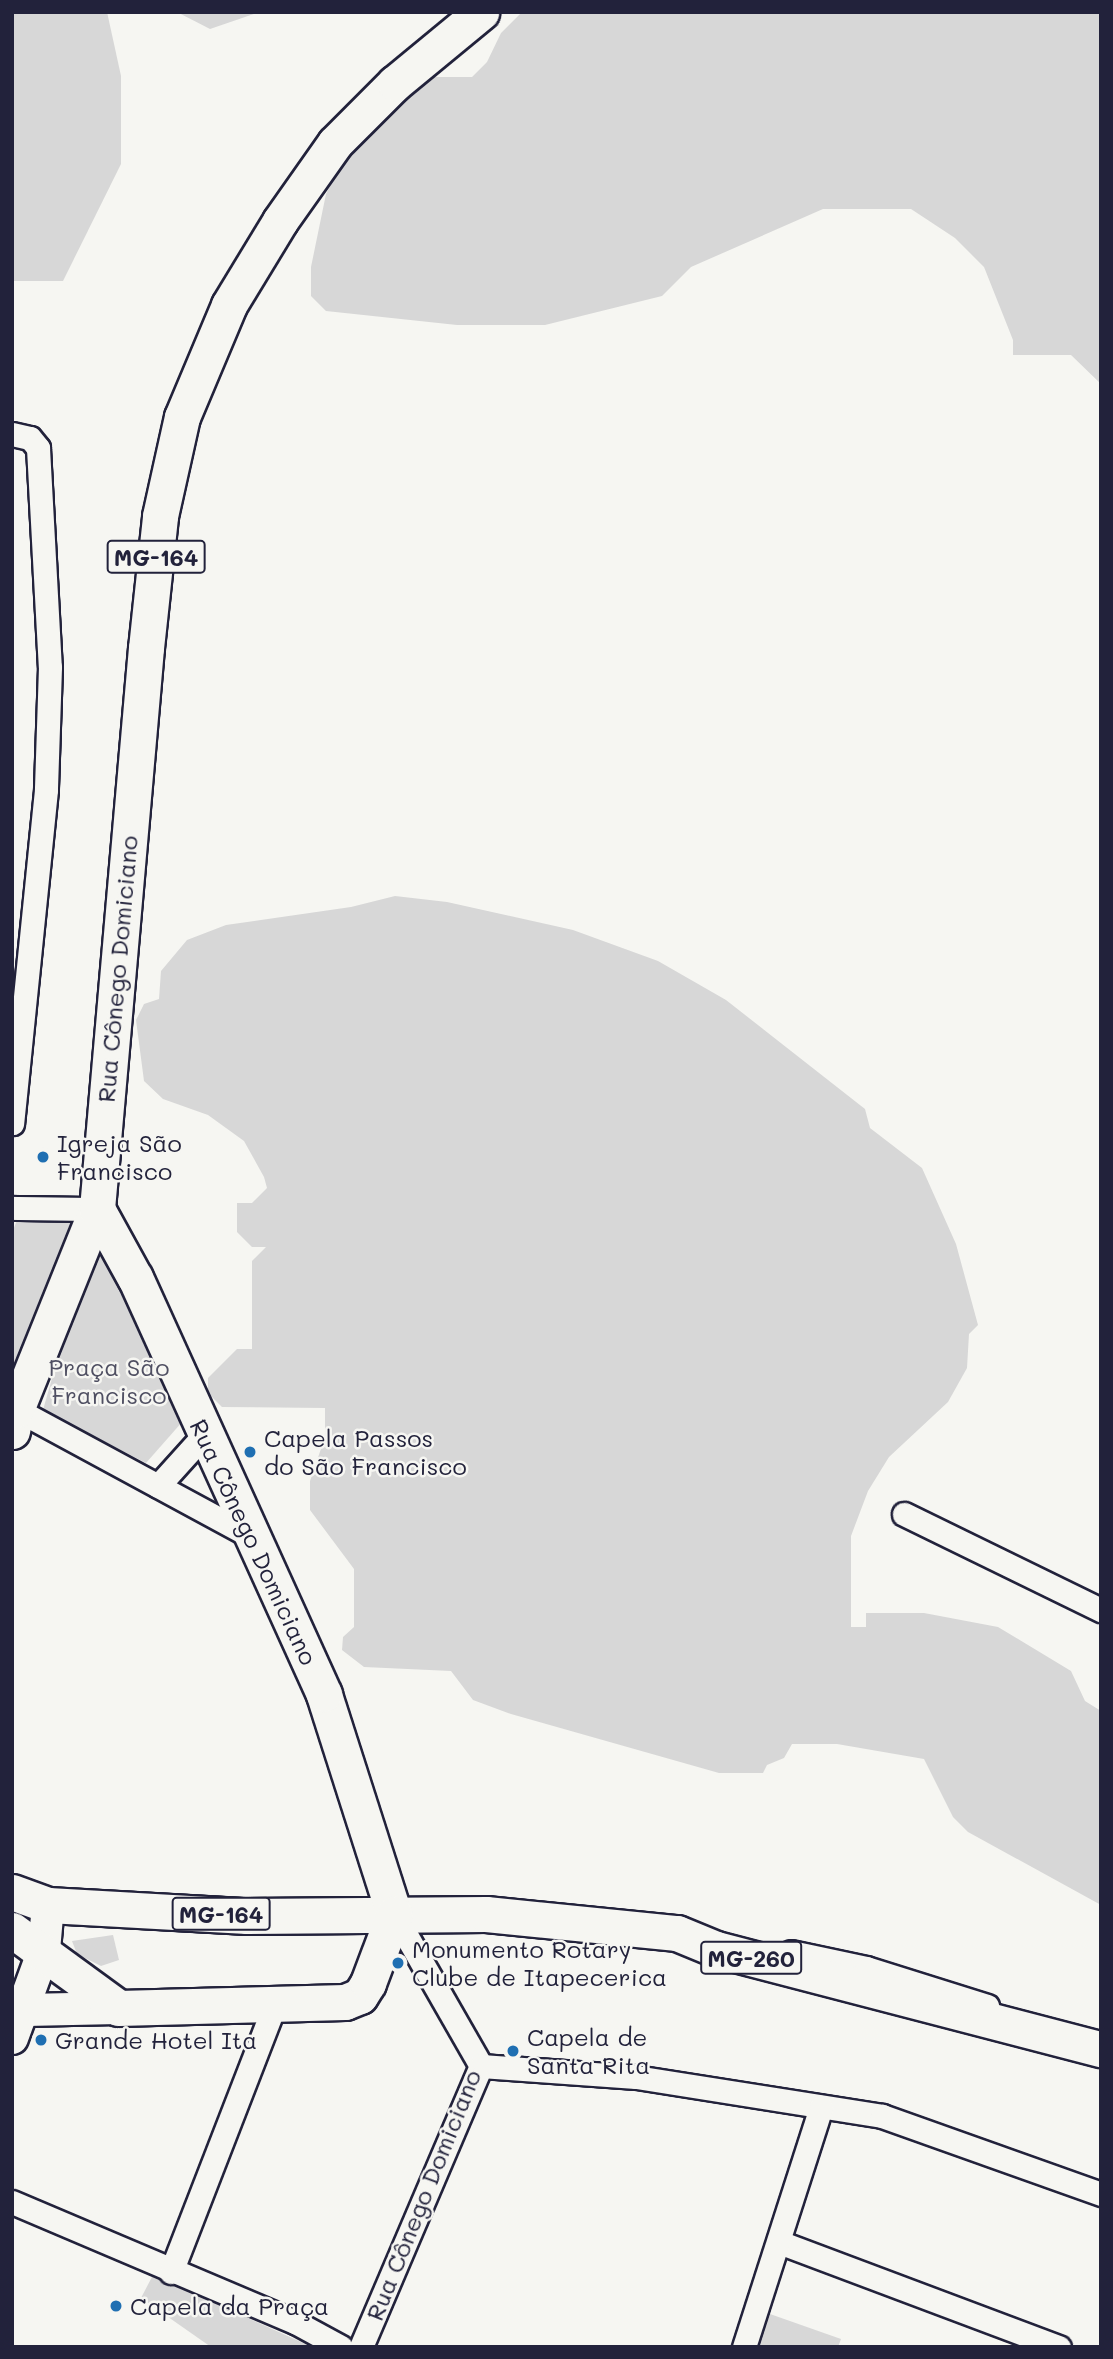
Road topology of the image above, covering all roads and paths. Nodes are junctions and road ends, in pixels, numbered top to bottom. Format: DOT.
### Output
graph roads {
  1 [pos="481,12"];
  2 [pos="15,434"];
  3 [pos="12,1123"];
  4 [pos="12,1208"];
  5 [pos="97,1209"];
  6 [pos="14,1416"];
  7 [pos="203,1436"];
  8 [pos="158,1486"];
  9 [pos="904,1514"];
  10 [pos="254,1538"];
  11 [pos="1101,1610"];
  12 [pos="12,1892"];
  13 [pos="48,1905"];
  14 [pos="394,1914"];
  15 [pos="12,1930"];
  16 [pos="44,1950"];
  17 [pos="274,2006"];
  18 [pos="118,2008"];
  19 [pos="26,2010"];
  20 [pos="12,2038"];
  21 [pos="1101,2049"];
  22 [pos="481,2066"];
  23 [pos="821,2106"];
  24 [pos="1101,2194"];
  25 [pos="12,2202"];
  26 [pos="779,2242"];
  27 [pos="171,2272"];
  28 [pos="341,2347"];
  29 [pos="361,2347"];
  30 [pos="744,2347"];
  31 [pos="1059,2347"];
  1 -- 5 [label="main road, Rua Cônego Domiciano / MG-164"];
  2 -- 3 [label="street"];
  4 -- 5 [label="street"];
  5 -- 6 [label="main road, MG-164"];
  5 -- 7 [label="main road, Rua Cônego Domiciano"];
  6 -- 8 [label="street"];
  7 -- 8 [label="street"];
  7 -- 10 [label="main road, Rua Cônego Domiciano"];
  8 -- 10 [label="street"];
  9 -- 11 [label="street"];
  10 -- 14 [label="main road, Rua Cônego Domiciano"];
  12 -- 13 [label="main road, MG-164"];
  13 -- 14 [label="main road, MG-164"];
  13 -- 16 [label="main road"];
  14 -- 17 [label="main road"];
  14 -- 21 [label="main road, MG-260"];
  14 -- 22 [label="street, Rua Cônego Domiciano"];
  15 -- 16 [label="main road"];
  16 -- 18 [label="main road"];
  16 -- 19 [label="main road"];
  17 -- 18 [label="main road"];
  17 -- 27 [label="street"];
  18 -- 19 [label="main road"];
  19 -- 20 [label="main road"];
  22 -- 23 [label="street"];
  22 -- 29 [label="street, Rua Cônego Domiciano"];
  23 -- 24 [label="street"];
  23 -- 26 [label="street"];
  25 -- 27 [label="street"];
  26 -- 30 [label="street"];
  26 -- 31 [label="street"];
  27 -- 28 [label="street"];
}
